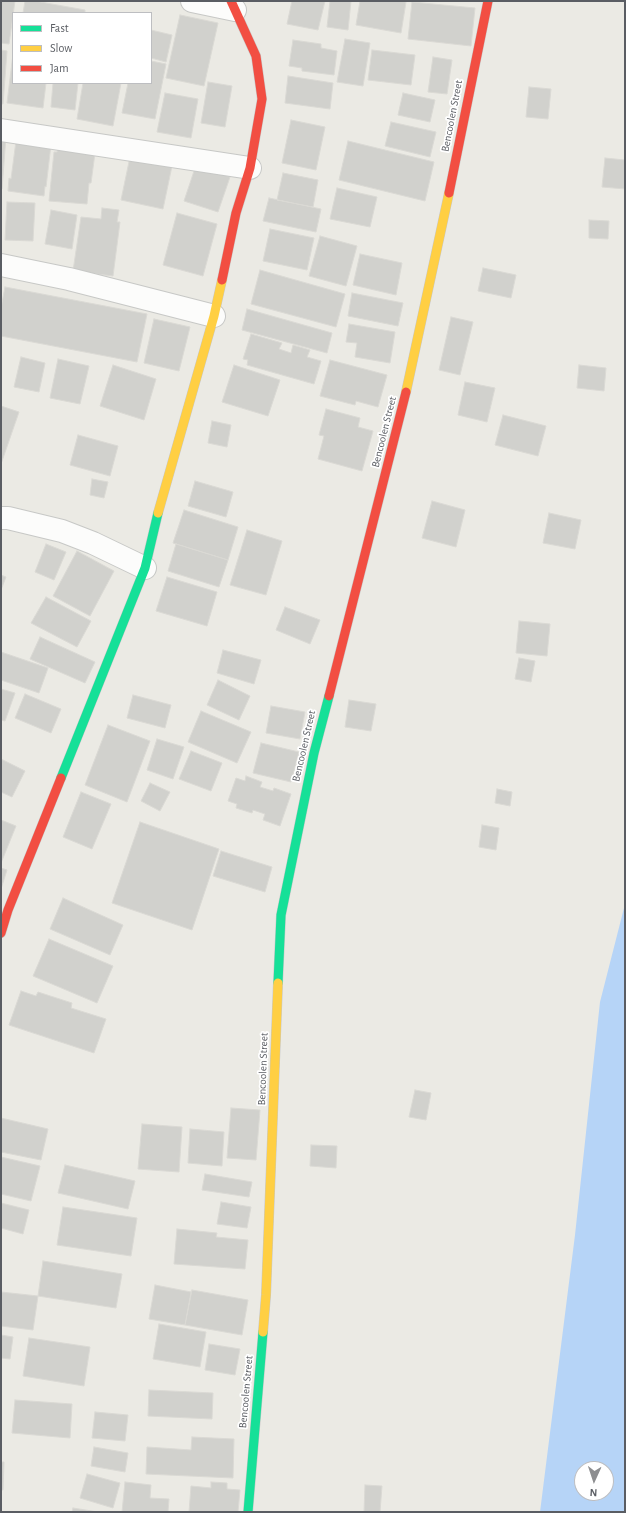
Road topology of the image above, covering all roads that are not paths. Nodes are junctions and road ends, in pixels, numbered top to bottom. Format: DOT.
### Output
graph roads {
  1 [pos="192,1"];
  2 [pos="488,1"];
  3 [pos="233,6"];
  4 [pos="1,130"];
  5 [pos="250,168"];
  6 [pos="1,265"];
  7 [pos="214,316"];
  8 [pos="1,518"];
  9 [pos="145,568"];
  10 [pos="1,933"];
  11 [pos="248,1512"];
  1 -- 3 [label="street"];
  2 -- 11 [label="main road, Bencoolen Street"];
  3 -- 5 [label="main road"];
  4 -- 5 [label="street"];
  5 -- 7 [label="main road"];
  6 -- 7 [label="street"];
  7 -- 9 [label="main road"];
  8 -- 9 [label="street"];
  9 -- 10 [label="main road"];
}
